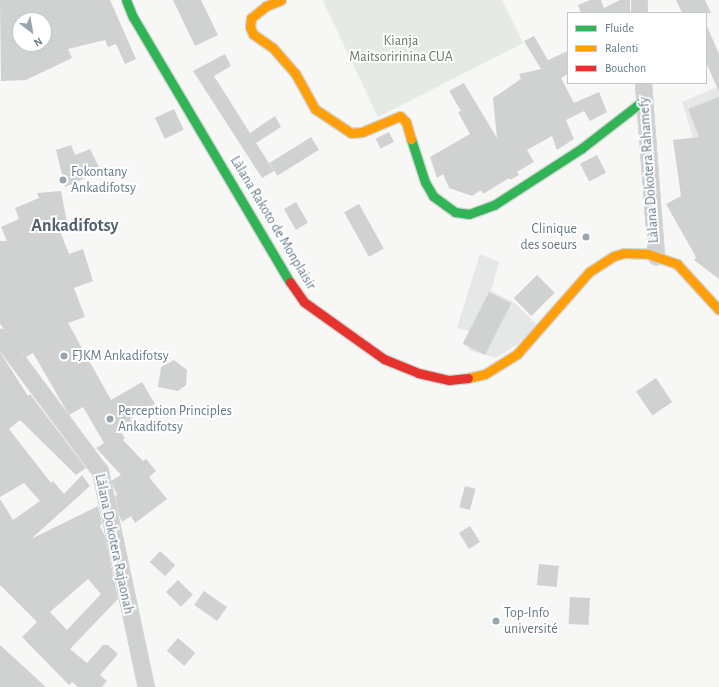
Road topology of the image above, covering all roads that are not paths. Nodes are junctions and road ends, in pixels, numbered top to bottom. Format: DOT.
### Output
graph roads {
  1 [pos="126,0"];
  2 [pos="281,0"];
  3 [pos="639,0"];
  4 [pos="639,12"];
  5 [pos="643,84"];
  6 [pos="644,100"];
  7 [pos="656,257"];
  8 [pos="719,310"];
  9 [pos="0,337"];
  10 [pos="146,687"];
  1 -- 7 [label="street, Làlana Rakoto de Monplaisir"];
  2 -- 6 [label="street"];
  3 -- 4 [label="street"];
  5 -- 6 [label="street, Làlana Dokotera Rahamefy"];
  6 -- 7 [label="street, Làlana Dokotera Rahamefy"];
  7 -- 8 [label="street, Làlana Rakoto de Monplaisir"];
  9 -- 10 [label="street, Làlana Dokotera Rajaonah"];
}
